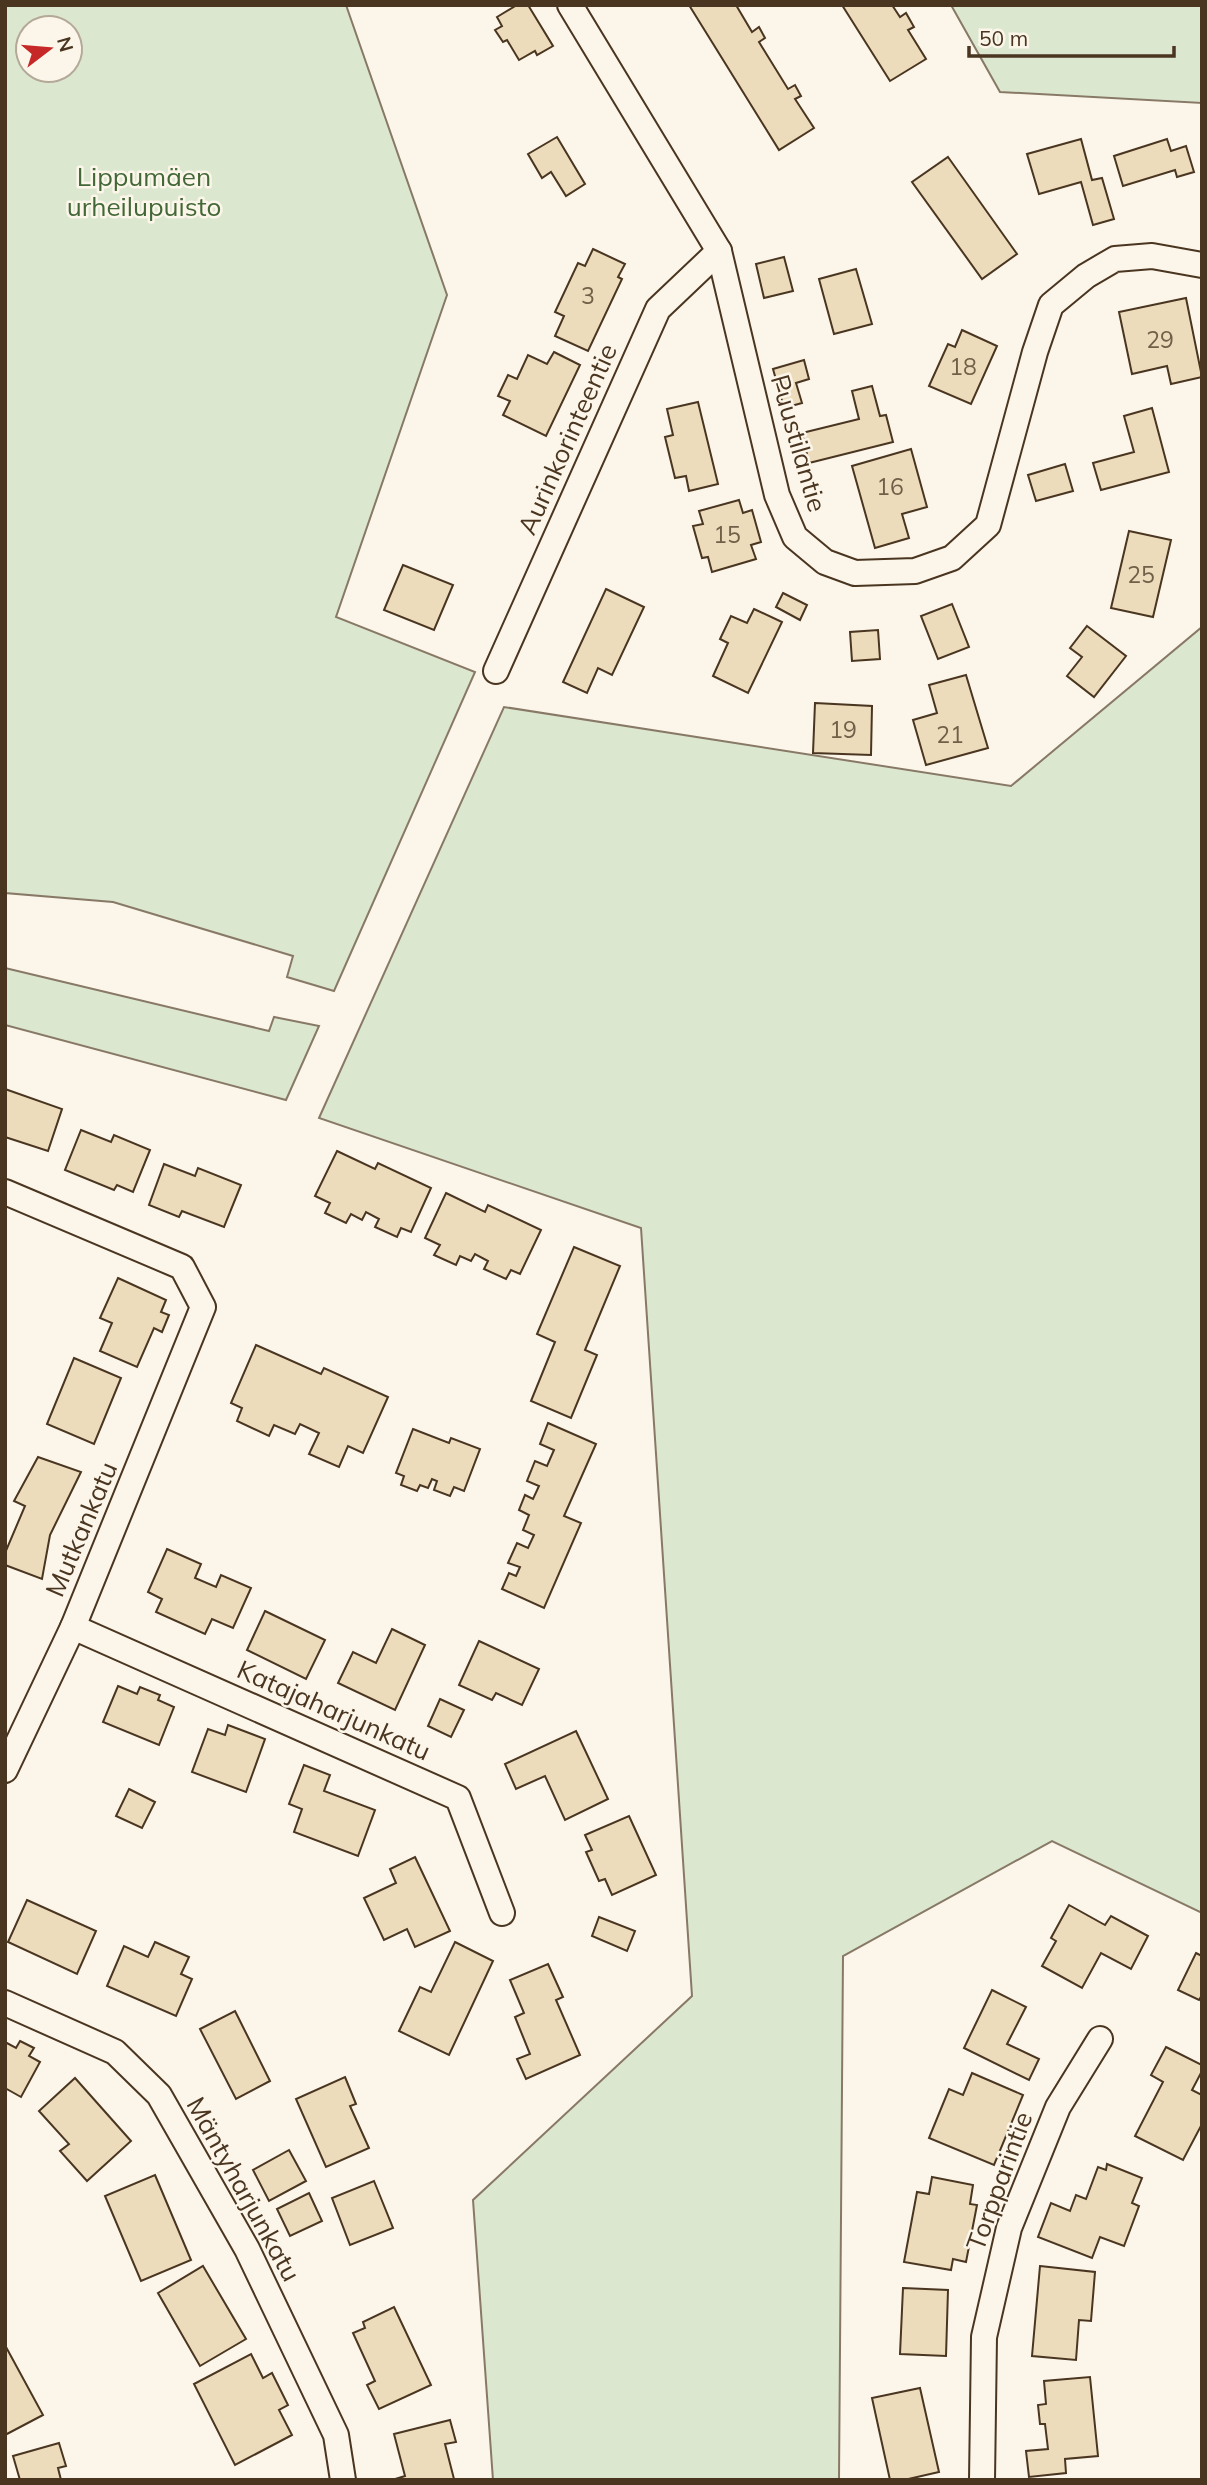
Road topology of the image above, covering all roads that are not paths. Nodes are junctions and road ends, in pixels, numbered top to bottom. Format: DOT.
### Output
graph roads {
  1 [pos="570,5"];
  2 [pos="719,251"];
  3 [pos="1202,265"];
  4 [pos="496,671"];
  5 [pos="5,1192"];
  6 [pos="73,1627"];
  7 [pos="5,1770"];
  8 [pos="502,1913"];
  9 [pos="5,2003"];
  10 [pos="1100,2039"];
  11 [pos="343,2480"];
  12 [pos="982,2480"];
  1 -- 2 [label="street, Puustilantie"];
  2 -- 3 [label="street, Puustilantie"];
  2 -- 4 [label="street, Aurinkorinteentie"];
  5 -- 6 [label="street, Mutkankatu"];
  6 -- 7 [label="street, Mutkankatu"];
  6 -- 8 [label="street, Katajaharjunkatu"];
  9 -- 11 [label="street, Mäntyharjunkatu"];
  10 -- 12 [label="street, Torpparintie"];
}
